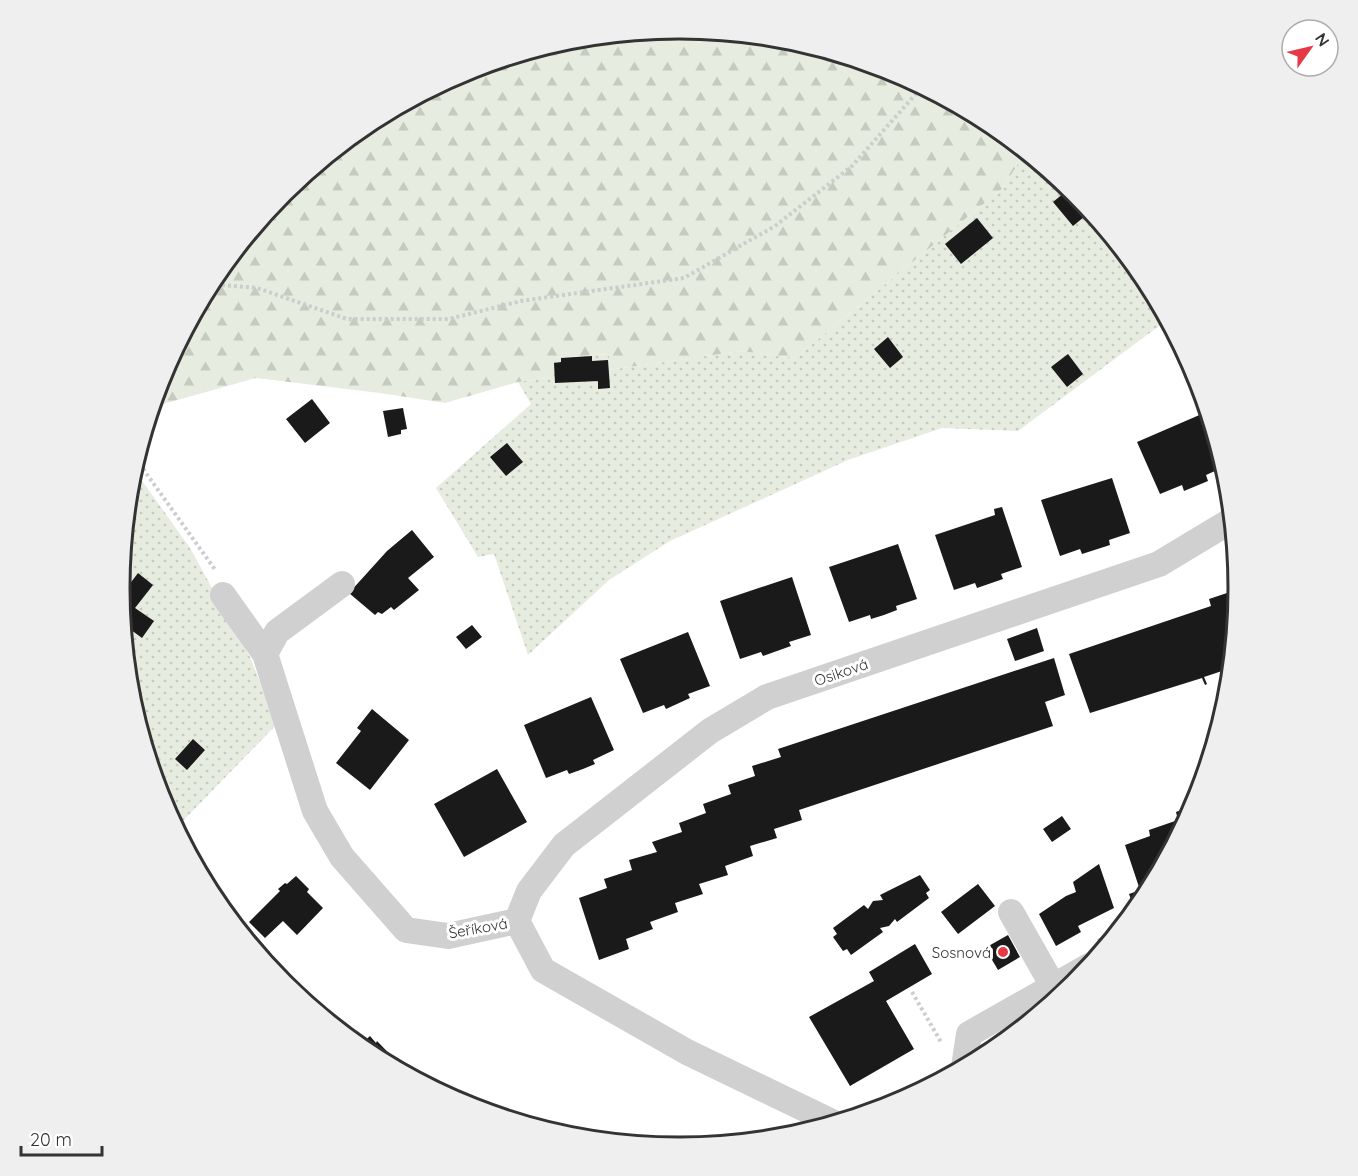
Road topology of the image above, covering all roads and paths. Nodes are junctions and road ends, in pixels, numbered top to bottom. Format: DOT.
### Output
graph roads {
  1 [pos="916,93"];
  2 [pos="222,285"];
  3 [pos="144,470"];
  4 [pos="1224,525"];
  5 [pos="342,584"];
  6 [pos="223,595"];
  7 [pos="265,654"];
  8 [pos="1011,912"];
  9 [pos="516,921"];
  10 [pos="1062,981"];
  11 [pos="1053,986"];
  12 [pos="912,992"];
  13 [pos="941,1052"];
  14 [pos="966,1056"];
  15 [pos="823,1118"];
  1 -- 2 [label="path"];
  3 -- 6 [label="path"];
  4 -- 9 [label="street, Osiková"];
  5 -- 7 [label="street"];
  6 -- 7 [label="street, Šeříková"];
  7 -- 9 [label="street, Šeříková"];
  8 -- 11 [label="street"];
  9 -- 15 [label="street, Šeříková"];
  10 -- 11 [label="street"];
  11 -- 14 [label="street"];
  12 -- 13 [label="path"];
}
